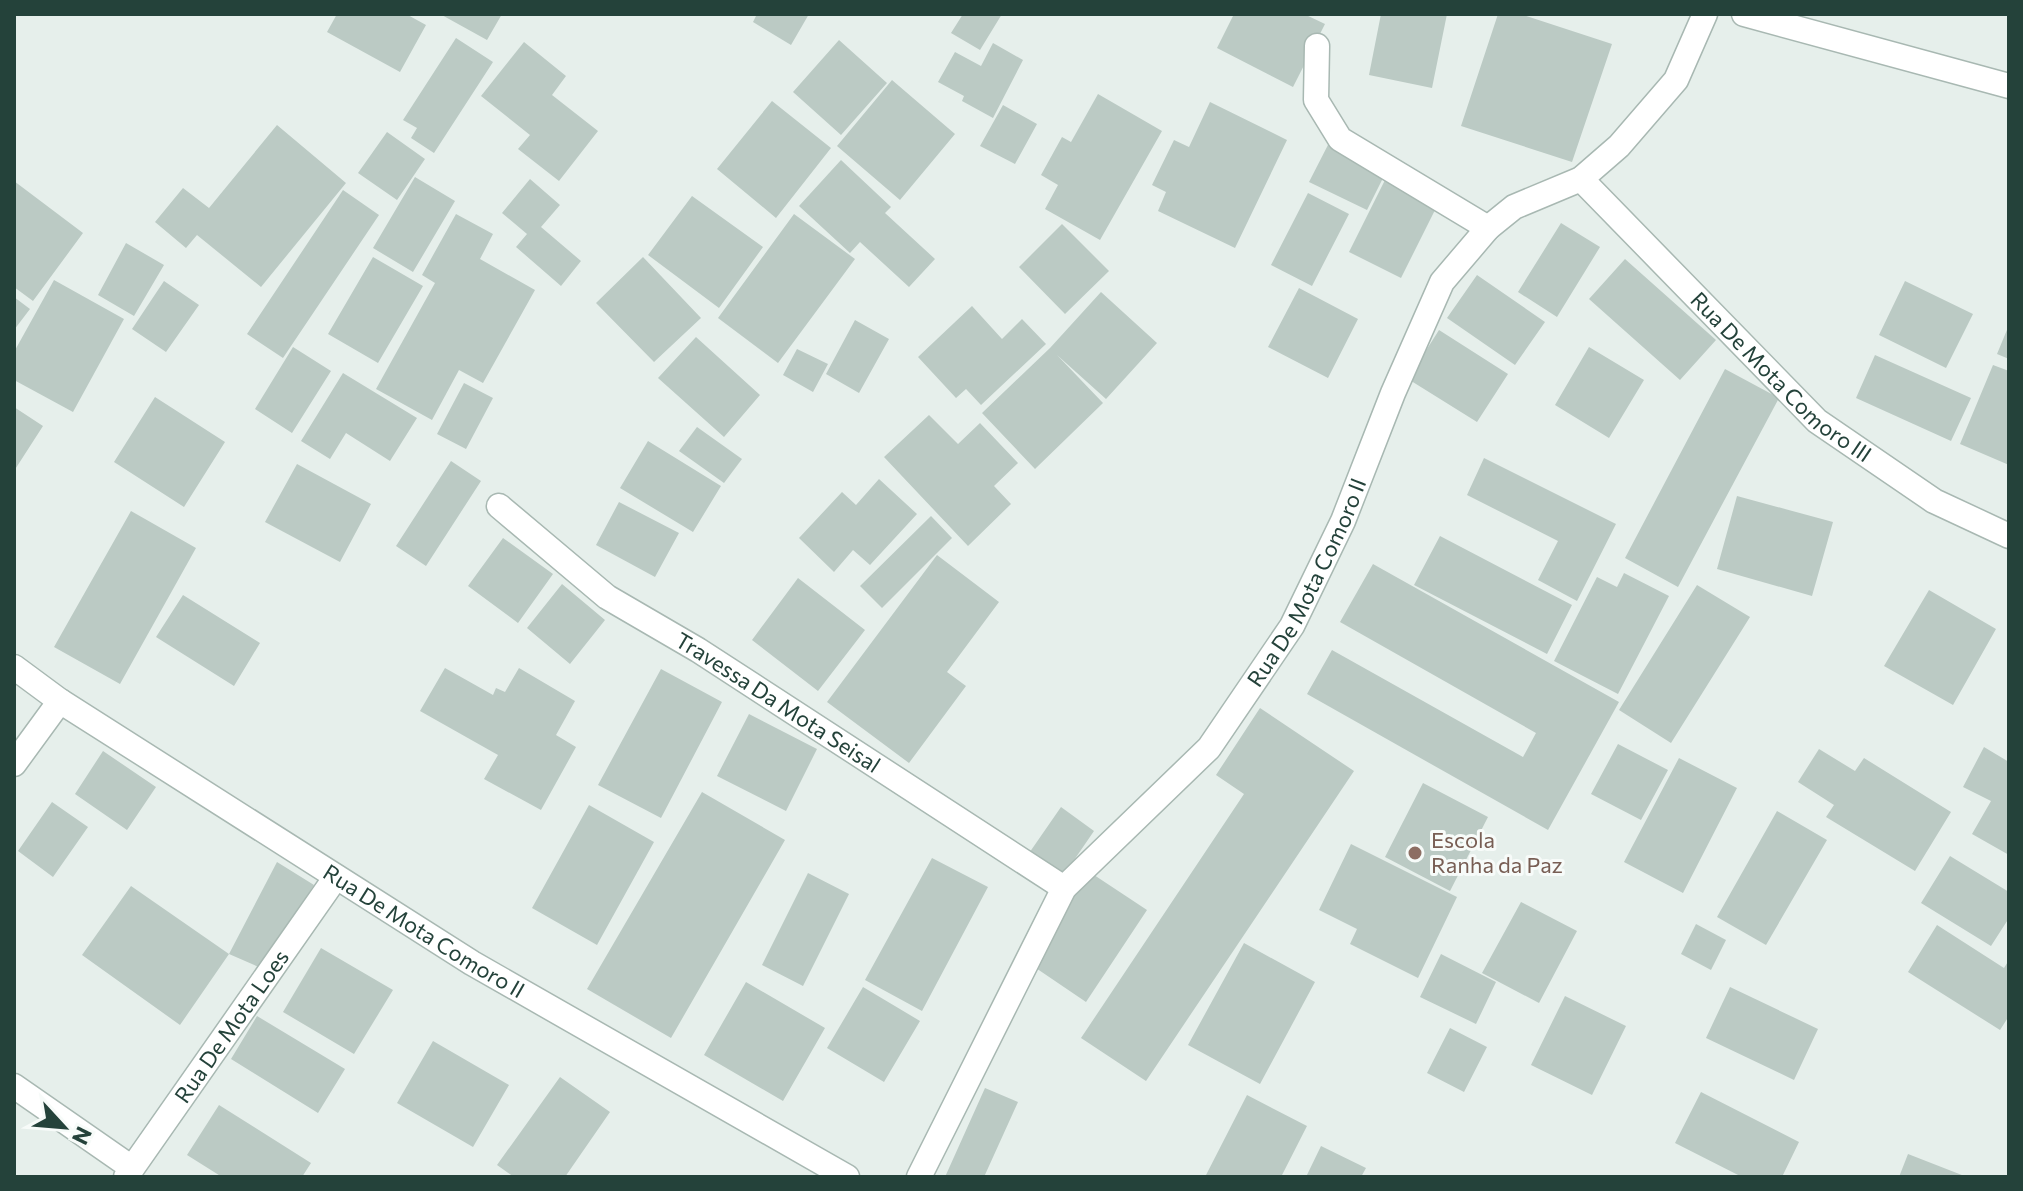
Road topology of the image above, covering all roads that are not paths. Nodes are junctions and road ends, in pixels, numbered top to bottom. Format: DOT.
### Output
graph roads {
  1 [pos="1705,14"];
  2 [pos="1744,14"];
  3 [pos="1317,46"];
  4 [pos="2009,86"];
  5 [pos="1581,179"];
  6 [pos="1488,228"];
  7 [pos="499,506"];
  8 [pos="2009,536"];
  9 [pos="14,667"];
  10 [pos="60,701"];
  11 [pos="14,764"];
  12 [pos="336,877"];
  13 [pos="1064,888"];
  14 [pos="14,1086"];
  15 [pos="129,1173"];
  16 [pos="847,1177"];
  17 [pos="919,1177"];
  1 -- 5 [label="street, Rua De Mota Comoro II"];
  2 -- 4 [label="street"];
  3 -- 6 [label="street"];
  5 -- 6 [label="street, Rua De Mota Comoro II"];
  5 -- 8 [label="street, Rua De Mota Comoro III"];
  6 -- 13 [label="street, Rua De Mota Comoro II"];
  7 -- 13 [label="street, Travessa Da Mota Seisal"];
  9 -- 10 [label="street, Rua De Mota Comoro II"];
  10 -- 11 [label="street"];
  10 -- 12 [label="street, Rua De Mota Comoro II"];
  12 -- 15 [label="street, Rua De Mota Loes"];
  12 -- 16 [label="street, Rua De Mota Comoro II"];
  13 -- 17 [label="street, Rua De Mota Comoro II"];
  14 -- 15 [label="street"];
}
